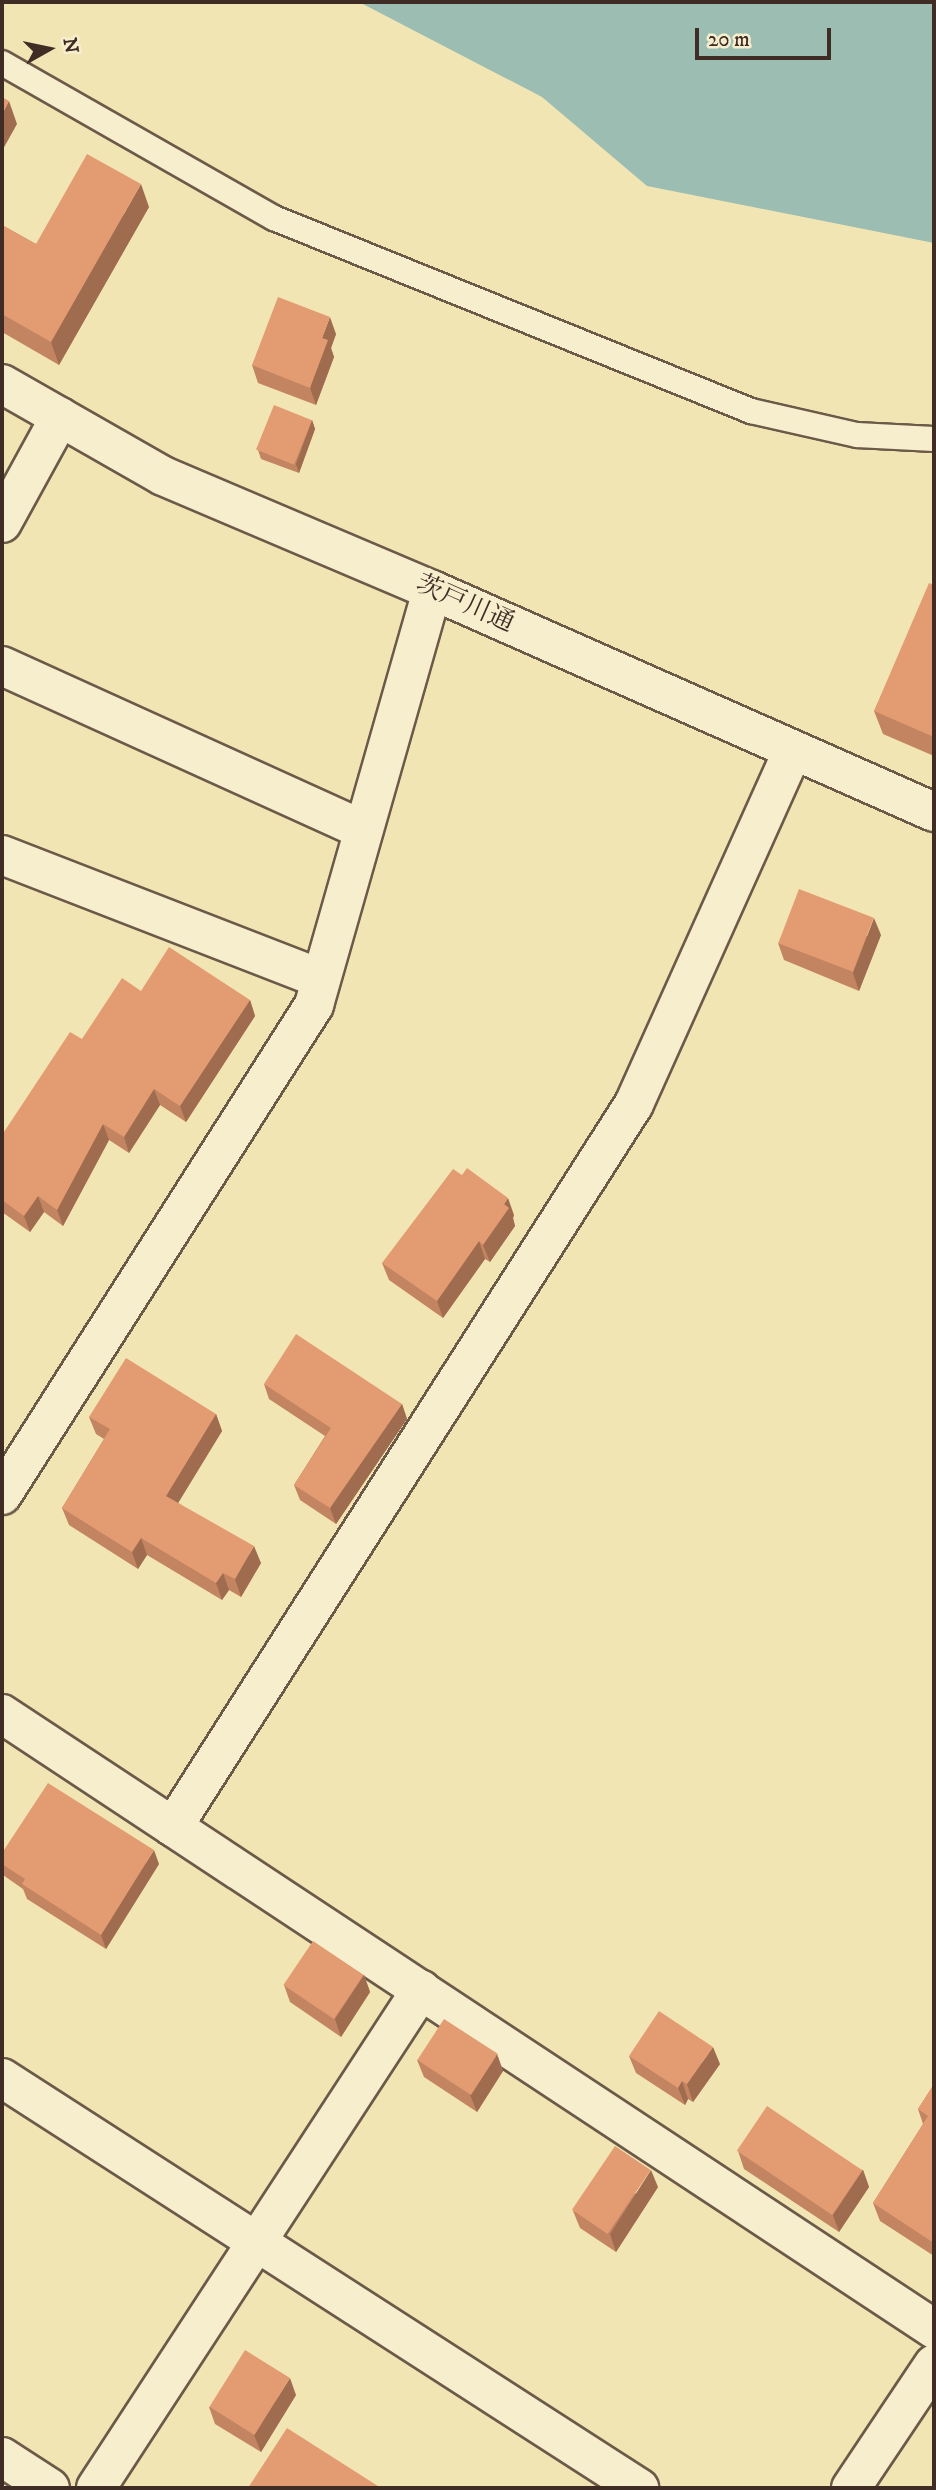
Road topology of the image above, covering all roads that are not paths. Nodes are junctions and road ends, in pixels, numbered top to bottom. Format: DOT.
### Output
graph roads {
  1 [pos="2,64"];
  2 [pos="2,384"];
  3 [pos="60,417"];
  4 [pos="934,439"];
  5 [pos="2,523"];
  6 [pos="432,590"];
  7 [pos="2,666"];
  8 [pos="793,750"];
  9 [pos="934,812"];
  10 [pos="363,830"];
  11 [pos="2,855"];
  12 [pos="321,979"];
  13 [pos="2,1495"];
  14 [pos="2,1714"];
  15 [pos="173,1827"];
  16 [pos="421,1990"];
  17 [pos="2,2078"];
  18 [pos="257,2242"];
  19 [pos="934,2329"];
  20 [pos="934,2364"];
  21 [pos="2,2457"];
  22 [pos="50,2488"];
  23 [pos="96,2488"];
  24 [pos="639,2488"];
  25 [pos="851,2488"];
  1 -- 4 [label="lane"];
  2 -- 3 [label="street, 茨戸川通"];
  3 -- 5 [label="street"];
  3 -- 6 [label="street, 茨戸川通"];
  6 -- 8 [label="street, 茨戸川通"];
  6 -- 10 [label="street"];
  7 -- 10 [label="street"];
  8 -- 9 [label="street, 茨戸川通"];
  8 -- 15 [label="street"];
  10 -- 12 [label="street"];
  11 -- 12 [label="street"];
  12 -- 13 [label="street"];
  14 -- 15 [label="street"];
  15 -- 16 [label="street"];
  16 -- 18 [label="street"];
  16 -- 19 [label="street"];
  17 -- 18 [label="street"];
  18 -- 23 [label="street"];
  18 -- 24 [label="street"];
  20 -- 25 [label="street"];
  21 -- 22 [label="street"];
}
